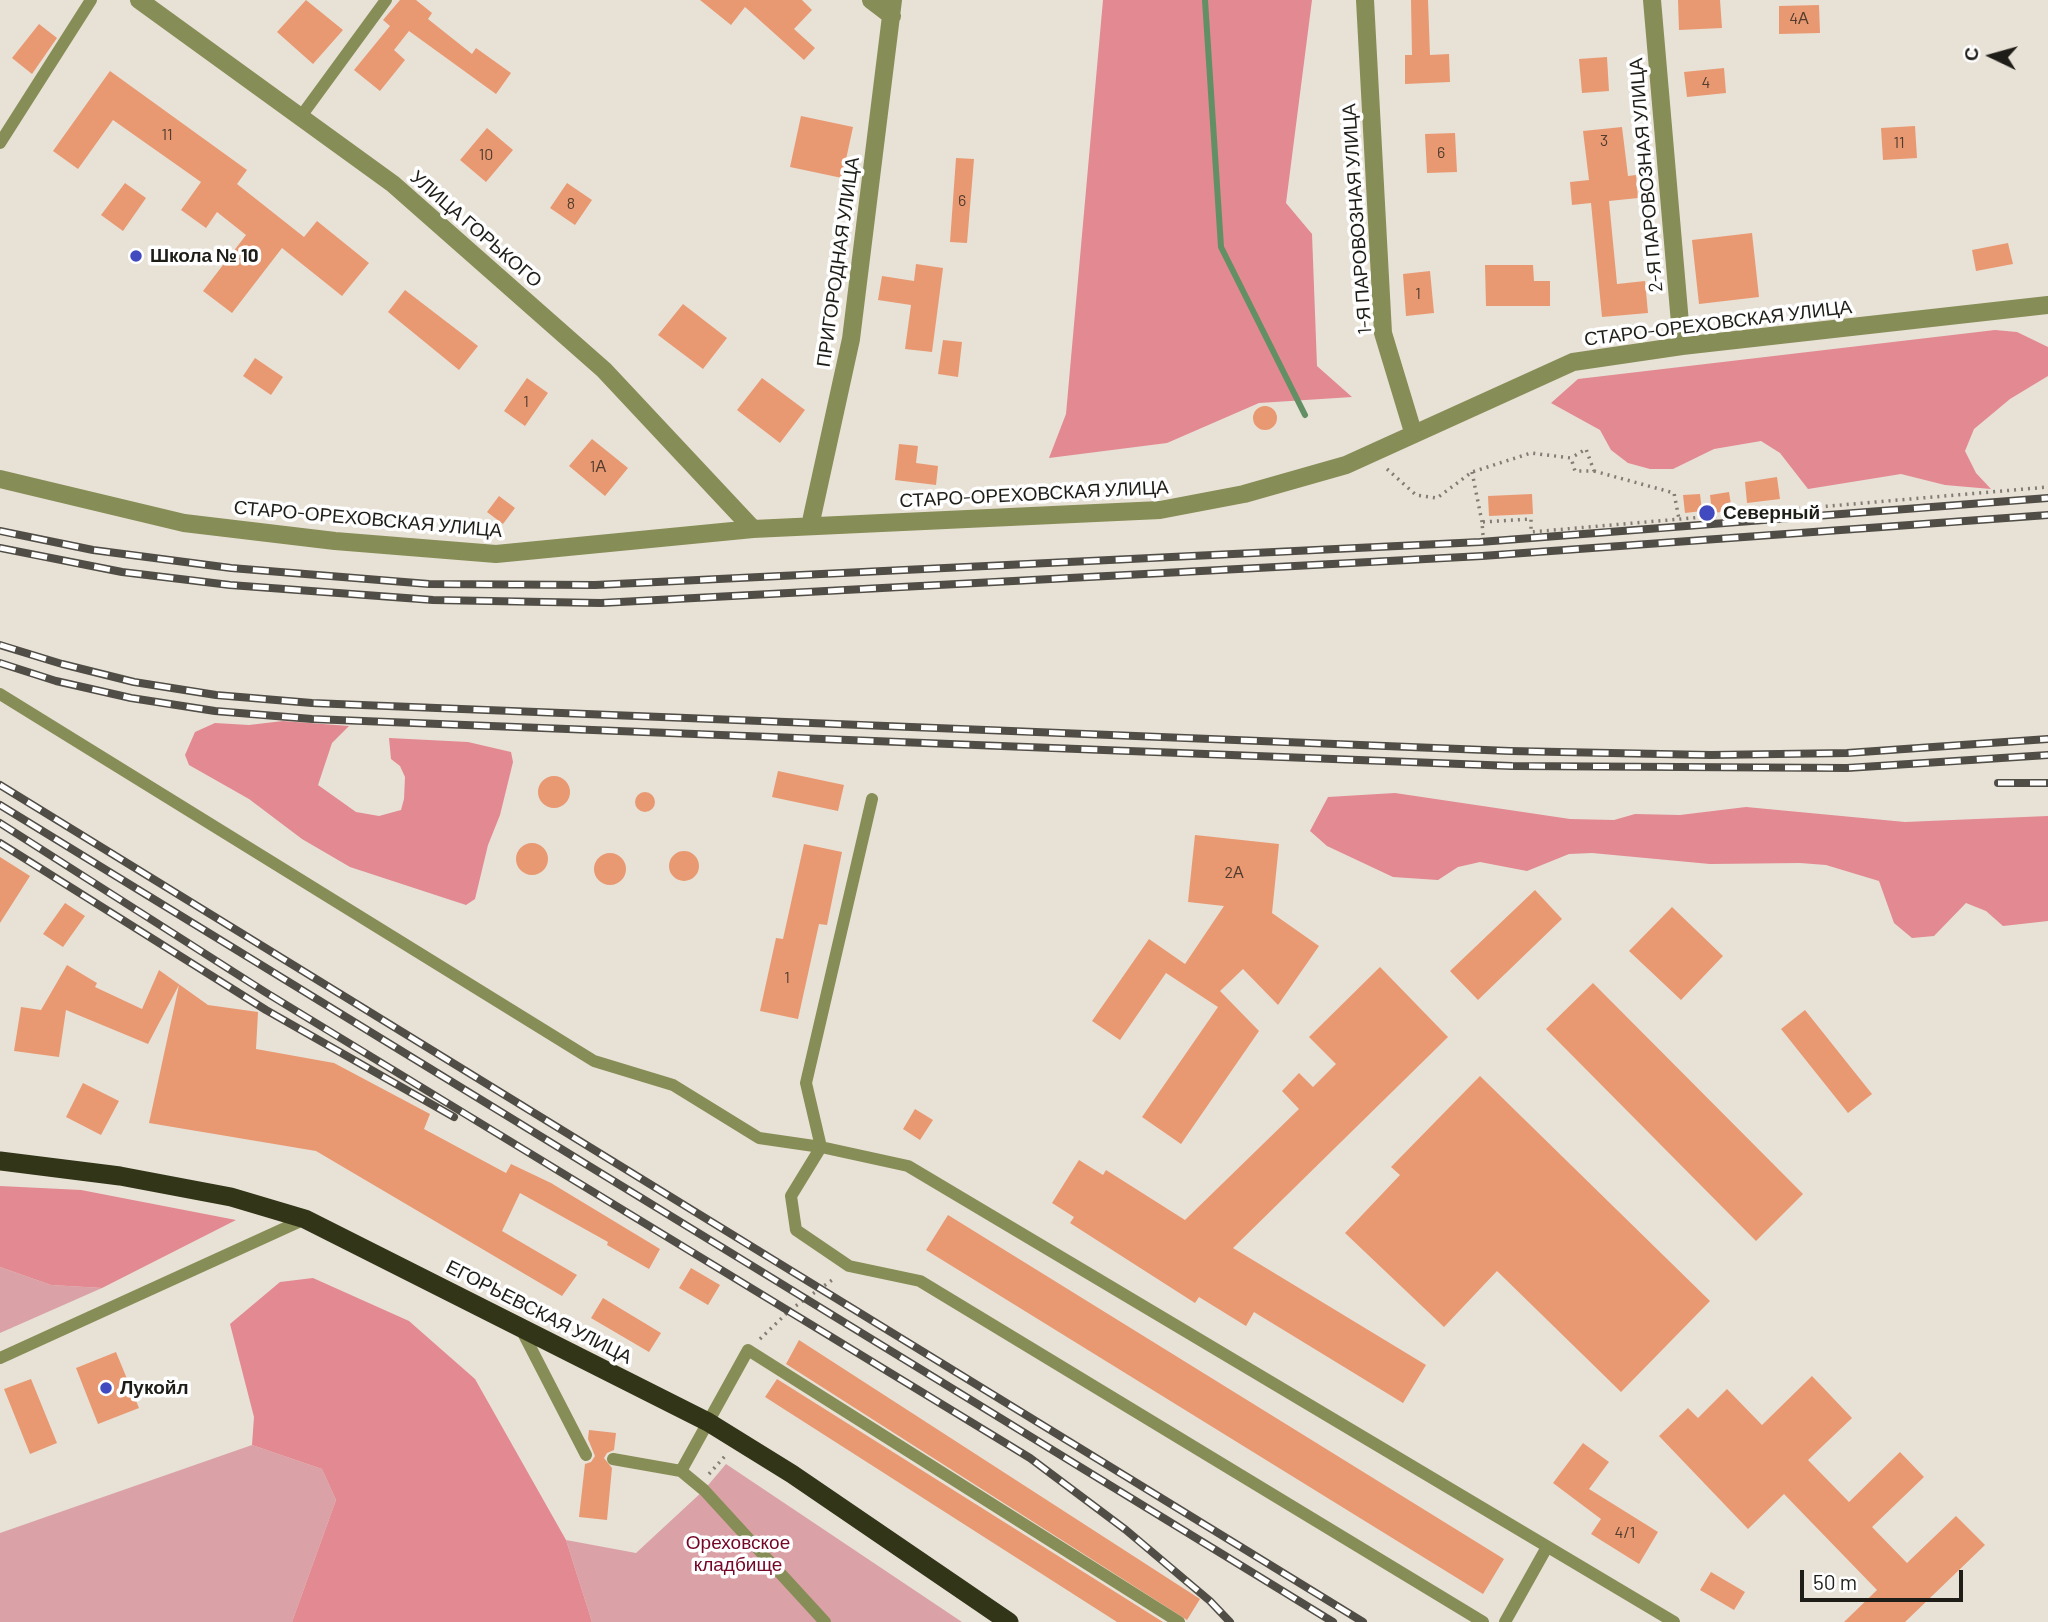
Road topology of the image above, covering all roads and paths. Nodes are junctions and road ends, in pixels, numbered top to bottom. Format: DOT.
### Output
graph roads {
  1 [pos="91,0"];
  2 [pos="139,0"];
  3 [pos="386,0"];
  4 [pos="870,0"];
  5 [pos="1365,0"];
  6 [pos="1653,0"];
  7 [pos="892,8"];
  8 [pos="299,119"];
  9 [pos="0,143"];
  10 [pos="2048,305"];
  11 [pos="1682,346"];
  12 [pos="1413,432"];
  13 [pos="1370,453"];
  14 [pos="1571,458"];
  15 [pos="1594,471"];
  16 [pos="1472,472"];
  17 [pos="0,479"];
  18 [pos="2048,488"];
  19 [pos="1679,519"];
  20 [pos="1482,522"];
  21 [pos="810,526"];
  22 [pos="753,529"];
  23 [pos="1483,535"];
  24 [pos="0,694"];
  25 [pos="872,799"];
  26 [pos="821,1147"];
  27 [pos="0,1161"];
  28 [pos="305,1219"];
  29 [pos="849,1266"];
  30 [pos="521,1328"];
  31 [pos="748,1350"];
  32 [pos="0,1358"];
  33 [pos="708,1422"];
  34 [pos="586,1455"];
  35 [pos="613,1459"];
  36 [pos="681,1471"];
  37 [pos="1548,1547"];
  38 [pos="825,1622"];
  39 [pos="1009,1622"];
  40 [pos="1179,1622"];
  41 [pos="1483,1622"];
  42 [pos="1505,1622"];
  43 [pos="1674,1622"];
  1 -- 9 [label="lane"];
  2 -- 8 [label="street, УЛИЦА ГОРЬКОГО"];
  3 -- 8 [label="lane"];
  4 -- 7 [label="street"];
  5 -- 12 [label="street, 1-Я ПАРОВОЗНАЯ УЛИЦА"];
  6 -- 11 [label="street, 2-Я ПАРОВОЗНАЯ УЛИЦА"];
  7 -- 21 [label="street, ПРИГОРОДНАЯ УЛИЦА"];
  8 -- 22 [label="street, УЛИЦА ГОРЬКОГО"];
  10 -- 11 [label="street, СТАРО-ОРЕХОВСКАЯ УЛИЦА"];
  11 -- 12 [label="street, СТАРО-ОРЕХОВСКАЯ УЛИЦА"];
  12 -- 13 [label="street, СТАРО-ОРЕХОВСКАЯ УЛИЦА"];
  13 -- 16 [label="path"];
  13 -- 21 [label="street, СТАРО-ОРЕХОВСКАЯ УЛИЦА"];
  14 -- 15 [label="path"];
  14 -- 15 [label="path"];
  14 -- 16 [label="path"];
  15 -- 19 [label="path"];
  16 -- 20 [label="path"];
  17 -- 22 [label="street, СТАРО-ОРЕХОВСКАЯ УЛИЦА"];
  18 -- 19 [label="path"];
  19 -- 20 [label="path"];
  20 -- 23 [label="path"];
  21 -- 22 [label="street, СТАРО-ОРЕХОВСКАЯ УЛИЦА"];
  24 -- 26 [label="lane"];
  25 -- 26 [label="lane"];
  26 -- 29 [label="lane"];
  26 -- 37 [label="lane"];
  27 -- 28 [label="highway, ЕГОРЬЕВСКАЯ УЛИЦА"];
  28 -- 30 [label="highway, ЕГОРЬЕВСКАЯ УЛИЦА"];
  28 -- 32 [label="lane"];
  29 -- 31 [label="path"];
  29 -- 41 [label="lane"];
  30 -- 33 [label="highway, ЕГОРЬЕВСКАЯ УЛИЦА"];
  30 -- 34 [label="lane"];
  31 -- 33 [label="lane"];
  31 -- 40 [label="lane"];
  33 -- 36 [label="lane"];
  33 -- 39 [label="highway, ЕГОРЬЕВСКАЯ УЛИЦА"];
  35 -- 36 [label="lane"];
  36 -- 38 [label="lane"];
  37 -- 42 [label="lane"];
  37 -- 43 [label="lane"];
}
